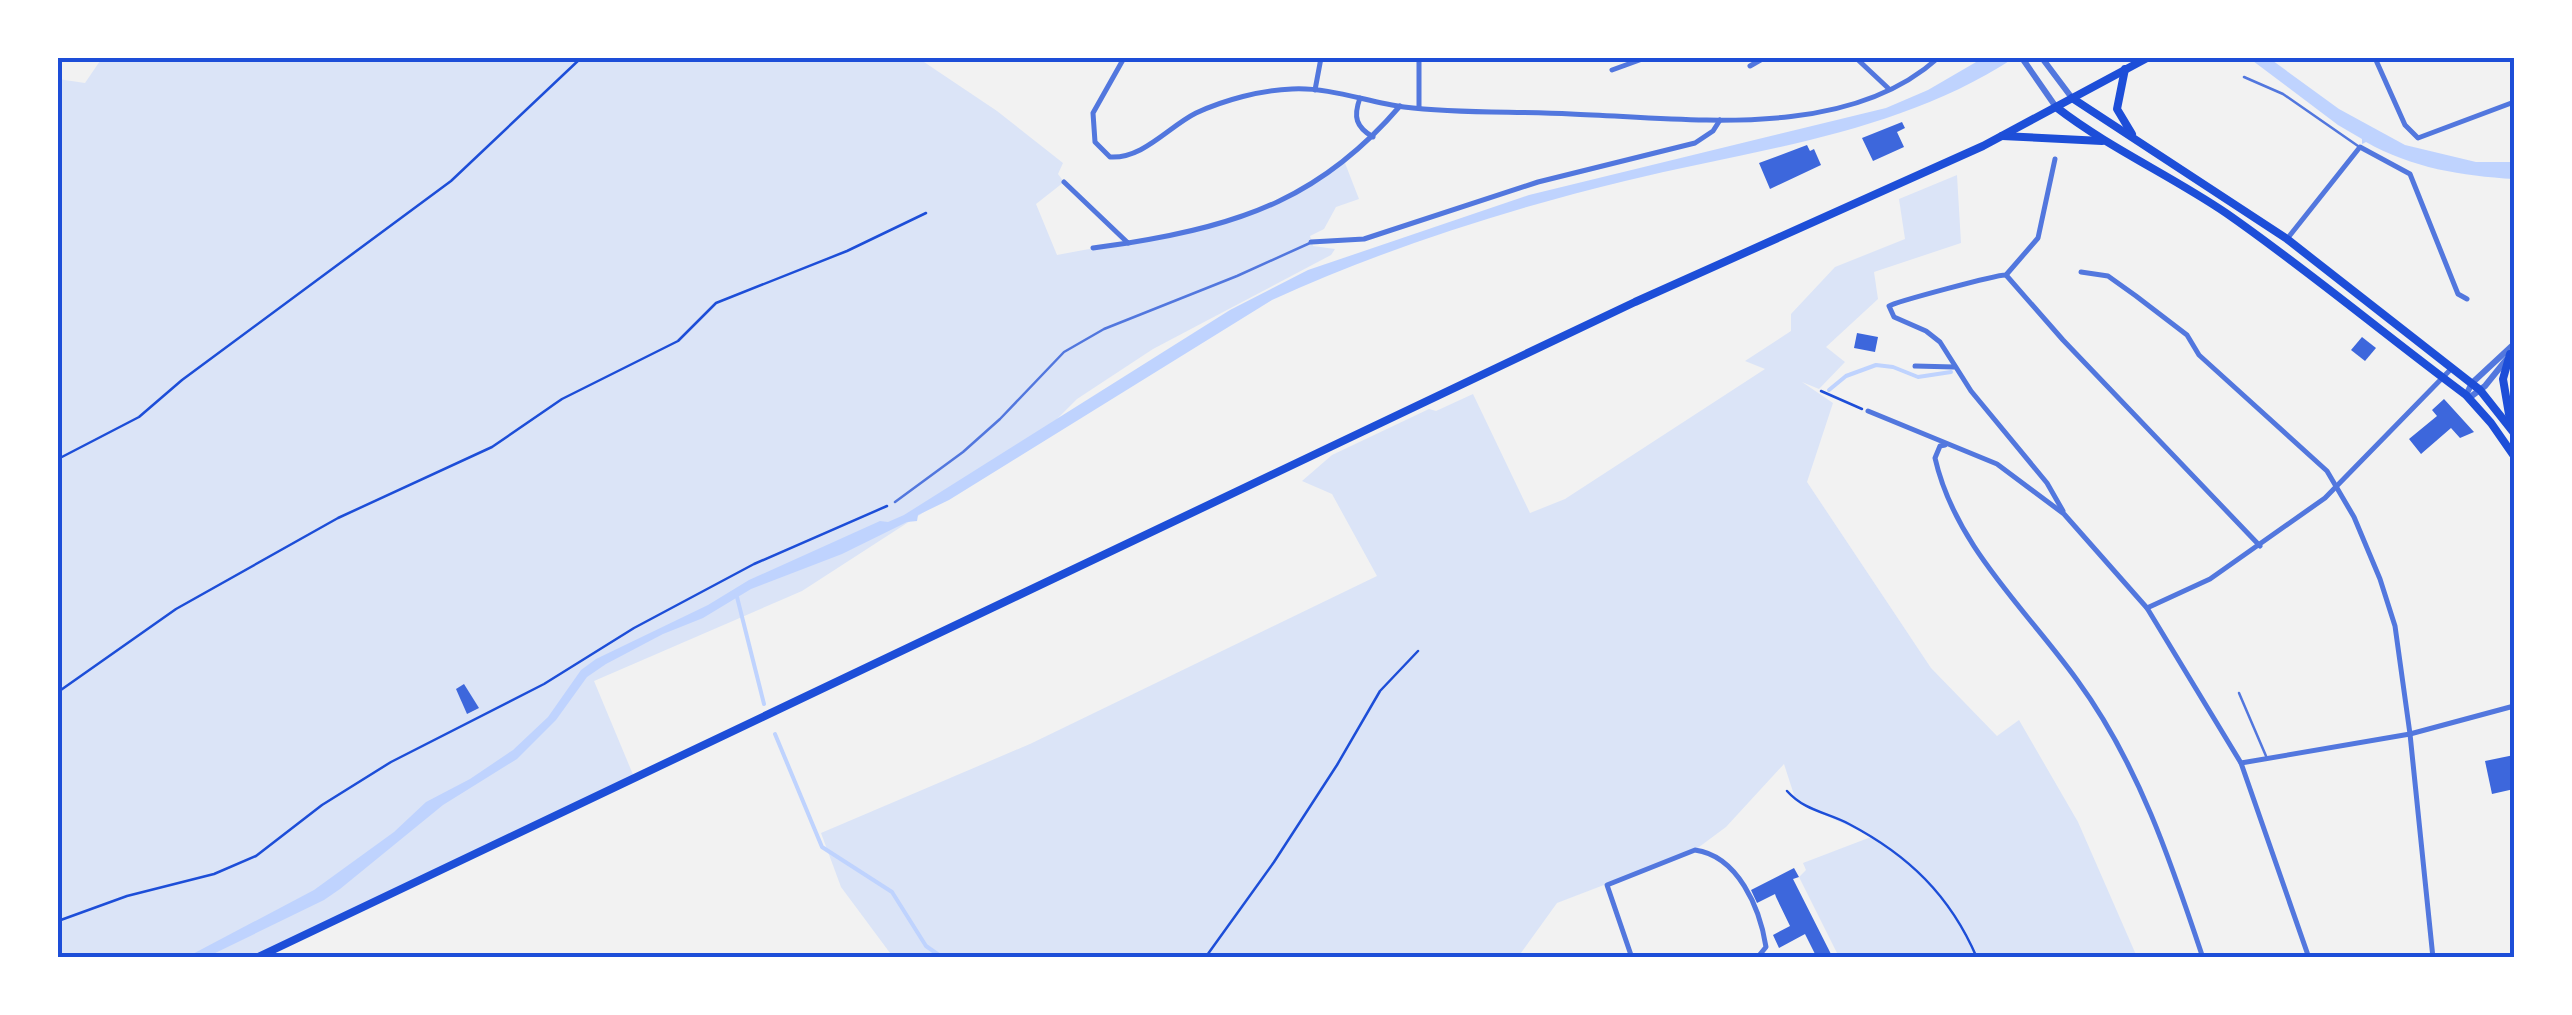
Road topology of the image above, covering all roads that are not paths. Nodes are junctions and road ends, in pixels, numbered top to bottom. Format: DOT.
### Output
graph roads {
  1 [pos="1124,58"];
  2 [pos="1321,58"];
  3 [pos="1419,58"];
  4 [pos="1645,58"];
  5 [pos="1764,58"];
  6 [pos="1856,58"];
  7 [pos="2022,58"];
  8 [pos="2042,58"];
  9 [pos="2147,58"];
  10 [pos="2375,58"];
  11 [pos="1938,59"];
  12 [pos="1750,66"];
  13 [pos="2125,69"];
  14 [pos="1612,70"];
  15 [pos="2244,78"];
  16 [pos="1888,88"];
  17 [pos="1315,90"];
  18 [pos="1360,98"];
  19 [pos="2072,98"];
  20 [pos="2514,102"];
  21 [pos="1400,106"];
  22 [pos="2056,106"];
  23 [pos="1419,108"];
  24 [pos="1720,120"];
  25 [pos="2002,136"];
  26 [pos="1373,138"];
  27 [pos="2134,138"];
  28 [pos="2104,141"];
  29 [pos="2360,147"];
  30 [pos="2055,159"];
  31 [pos="1064,182"];
  32 [pos="2287,239"];
  33 [pos="1311,242"];
  34 [pos="1128,244"];
  35 [pos="1093,248"];
  36 [pos="2081,272"];
  37 [pos="2006,274"];
  38 [pos="2467,300"];
  39 [pos="2513,349"];
  40 [pos="1915,366"];
  41 [pos="1954,367"];
  42 [pos="2453,368"];
  43 [pos="2443,378"];
  44 [pos="2472,383"];
  45 [pos="2480,390"];
  46 [pos="2467,396"];
  47 [pos="1868,412"];
  48 [pos="2513,432"];
  49 [pos="1948,445"];
  50 [pos="2514,456"];
  51 [pos="2338,486"];
  52 [pos="895,502"];
  53 [pos="2064,514"];
  54 [pos="2260,546"];
  55 [pos="2147,608"];
  56 [pos="2239,693"];
  57 [pos="2514,706"];
  58 [pos="2410,734"];
  59 [pos="2267,759"];
  60 [pos="2240,764"];
  61 [pos="256,958"];
  62 [pos="1632,958"];
  63 [pos="1758,958"];
  64 [pos="2203,958"];
  65 [pos="2309,958"];
  66 [pos="2433,958"];
  1 -- 17 [label="street"];
  2 -- 17 [label="street"];
  3 -- 23 [label="street"];
  4 -- 14 [label="street"];
  5 -- 12 [label="street"];
  6 -- 16 [label="street"];
  7 -- 22 [label="street"];
  8 -- 19 [label="street"];
  9 -- 13 [label="main road"];
  10 -- 20 [label="street"];
  11 -- 16 [label="street"];
  13 -- 19 [label="main road"];
  13 -- 27 [label="main road"];
  15 -- 29 [label="lane"];
  16 -- 24 [label="street"];
  17 -- 18 [label="street"];
  18 -- 21 [label="street"];
  18 -- 26 [label="street"];
  19 -- 22 [label="main road"];
  19 -- 27 [label="main road"];
  21 -- 23 [label="street"];
  21 -- 26 [label="street"];
  22 -- 25 [label="main road"];
  22 -- 28 [label="main road"];
  23 -- 24 [label="street"];
  24 -- 33 [label="street"];
  25 -- 28 [label="main road"];
  25 -- 61 [label="main road"];
  26 -- 34 [label="street"];
  27 -- 32 [label="main road"];
  28 -- 43 [label="main road"];
  29 -- 32 [label="street"];
  29 -- 38 [label="street"];
  30 -- 37 [label="street"];
  31 -- 34 [label="street"];
  32 -- 42 [label="main road"];
  33 -- 52 [label="lane"];
  34 -- 35 [label="street"];
  36 -- 51 [label="street"];
  37 -- 41 [label="street"];
  37 -- 54 [label="street"];
  39 -- 44 [label="street"];
  39 -- 45 [label="street"];
  39 -- 48 [label="main road"];
  40 -- 41 [label="street"];
  41 -- 53 [label="street"];
  42 -- 43 [label="street"];
  42 -- 44 [label="main road"];
  43 -- 46 [label="main road"];
  43 -- 51 [label="street"];
  44 -- 45 [label="main road"];
  44 -- 46 [label="street"];
  45 -- 46 [label="street"];
  45 -- 48 [label="main road"];
  46 -- 50 [label="main road"];
  47 -- 49 [label="street"];
  49 -- 53 [label="street"];
  49 -- 64 [label="street"];
  51 -- 54 [label="street"];
  51 -- 58 [label="street"];
  53 -- 55 [label="street"];
  54 -- 55 [label="street"];
  55 -- 60 [label="street"];
  56 -- 59 [label="lane"];
  57 -- 58 [label="street"];
  58 -- 59 [label="street"];
  58 -- 66 [label="street"];
  59 -- 60 [label="street"];
  60 -- 65 [label="street"];
  62 -- 63 [label="street"];
}
